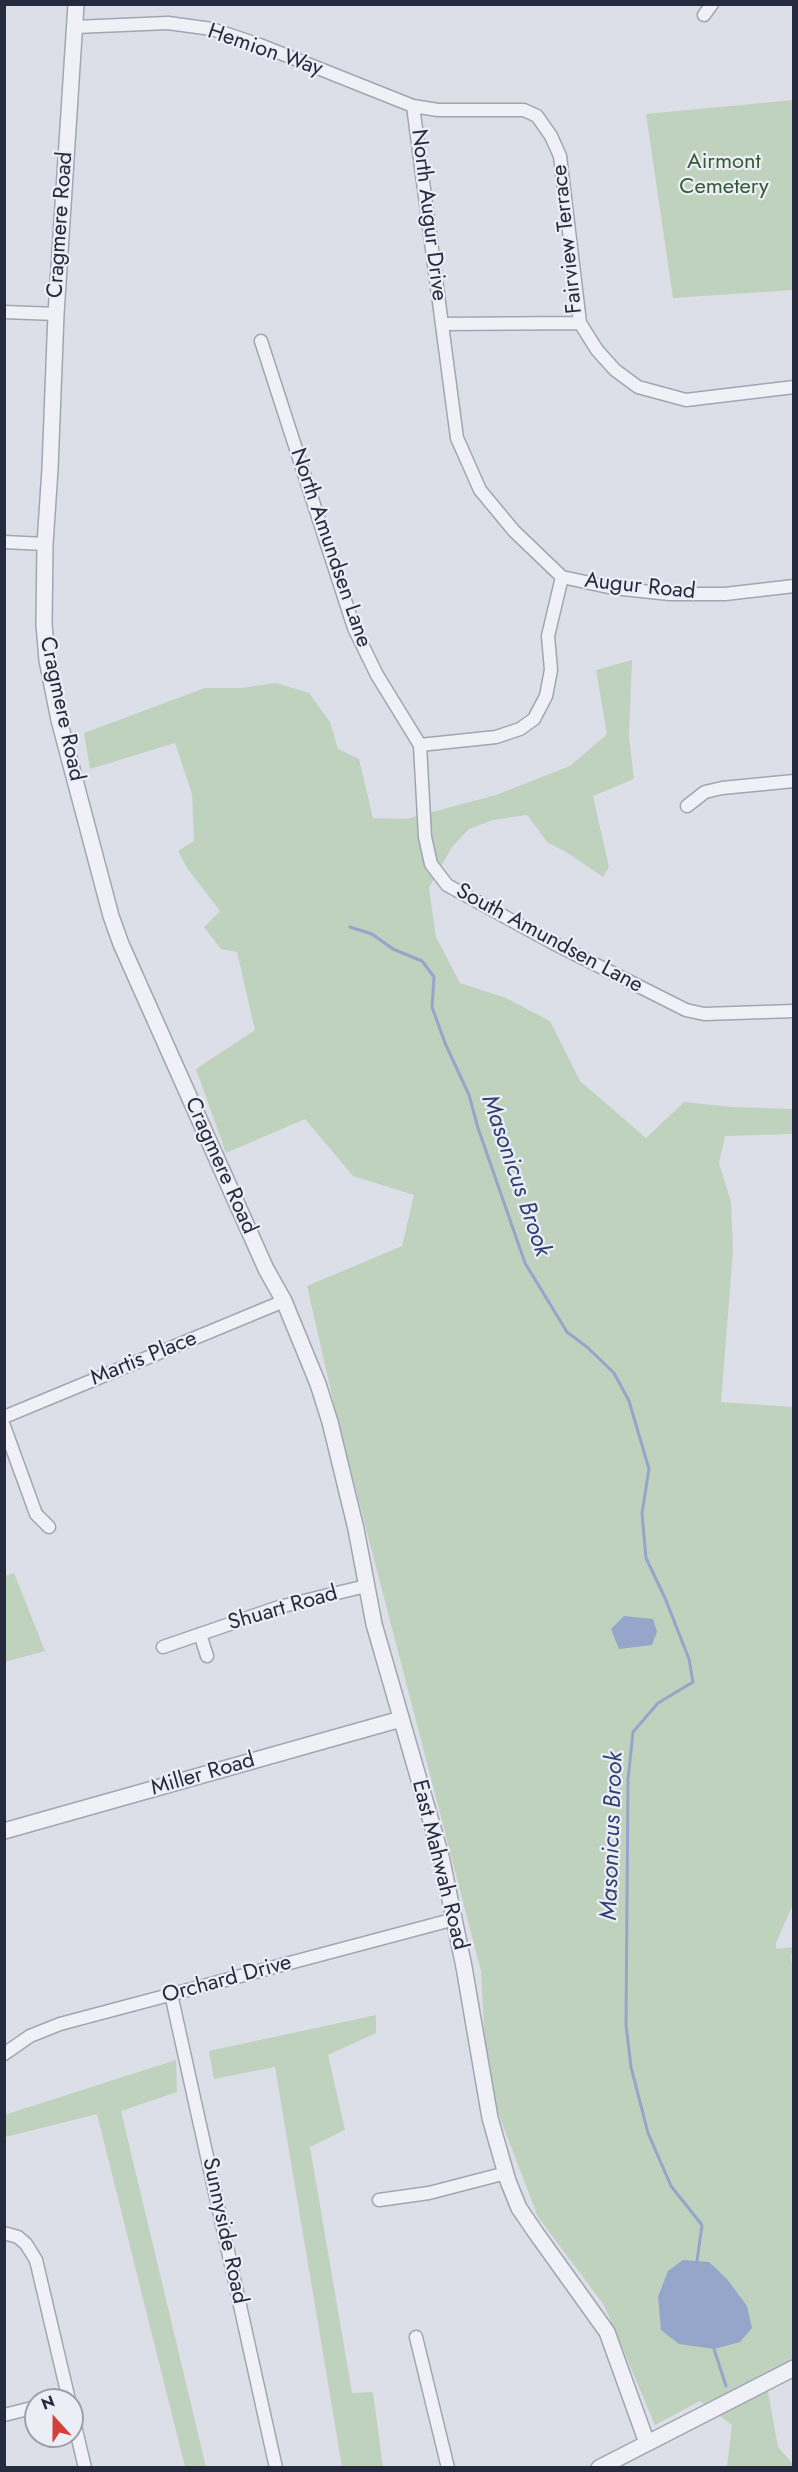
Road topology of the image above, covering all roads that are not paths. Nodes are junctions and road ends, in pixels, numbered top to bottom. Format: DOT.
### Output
graph roads {
  1 [pos="76,4"];
  2 [pos="712,4"];
  3 [pos="704,15"];
  4 [pos="75,27"];
  5 [pos="413,106"];
  6 [pos="4,312"];
  7 [pos="56,314"];
  8 [pos="580,322"];
  9 [pos="442,324"];
  10 [pos="261,341"];
  11 [pos="794,387"];
  12 [pos="4,542"];
  13 [pos="45,544"];
  14 [pos="562,577"];
  15 [pos="794,586"];
  16 [pos="420,745"];
  17 [pos="794,781"];
  18 [pos="687,806"];
  19 [pos="794,1011"];
  20 [pos="266,1269"];
  21 [pos="284,1302"];
  22 [pos="4,1417"];
  23 [pos="4,1426"];
  24 [pos="49,1527"];
  25 [pos="366,1586"];
  26 [pos="200,1634"];
  27 [pos="164,1647"];
  28 [pos="207,1656"];
  29 [pos="401,1719"];
  30 [pos="4,1832"];
  31 [pos="455,1919"];
  32 [pos="171,1994"];
  33 [pos="4,2054"];
  34 [pos="506,2173"];
  35 [pos="379,2200"];
  36 [pos="4,2232"];
  37 [pos="416,2337"];
  38 [pos="794,2368"];
  39 [pos="64,2388"];
  40 [pos="24,2410"];
  41 [pos="4,2415"];
  42 [pos="647,2443"];
  43 [pos="80,2448"];
  44 [pos="85,2468"];
  45 [pos="276,2468"];
  46 [pos="448,2468"];
  47 [pos="599,2468"];
  1 -- 4 [label="street, Cragmere Road"];
  2 -- 3 [label="street"];
  4 -- 5 [label="street, Hemion Way"];
  4 -- 7 [label="street, Cragmere Road"];
  5 -- 8 [label="street, Fairview Terrace"];
  5 -- 9 [label="street, North Augur Drive"];
  6 -- 7 [label="street"];
  7 -- 13 [label="street, Cragmere Road"];
  8 -- 9 [label="street, Fairview Terrace"];
  8 -- 11 [label="street"];
  9 -- 14 [label="street, Augur Road"];
  10 -- 16 [label="street, North Amundsen Lane"];
  12 -- 13 [label="street"];
  13 -- 20 [label="street, Cragmere Road"];
  14 -- 15 [label="street, Augur Road"];
  14 -- 16 [label="street"];
  16 -- 19 [label="street, South Amundsen Lane"];
  17 -- 18 [label="street"];
  20 -- 21 [label="street, East Mahwah Road"];
  21 -- 22 [label="street, Martis Place"];
  21 -- 25 [label="street, East Mahwah Road"];
  23 -- 24 [label="street"];
  25 -- 26 [label="street, Shuart Road"];
  25 -- 29 [label="street, East Mahwah Road"];
  26 -- 27 [label="street, Shuart Road"];
  26 -- 28 [label="street, Shuart Road"];
  29 -- 30 [label="street, Miller Road"];
  29 -- 31 [label="street, East Mahwah Road"];
  31 -- 32 [label="street, Orchard Drive"];
  31 -- 34 [label="street, East Mahwah Road"];
  32 -- 33 [label="street, Orchard Drive"];
  32 -- 45 [label="street, Sunnyside Road"];
  34 -- 35 [label="street"];
  34 -- 42 [label="street, East Mahwah Road"];
  36 -- 39 [label="street"];
  37 -- 46 [label="street"];
  38 -- 42 [label="street"];
  40 -- 41 [label="street"];
  42 -- 47 [label="street"];
  43 -- 44 [label="street"];
}
